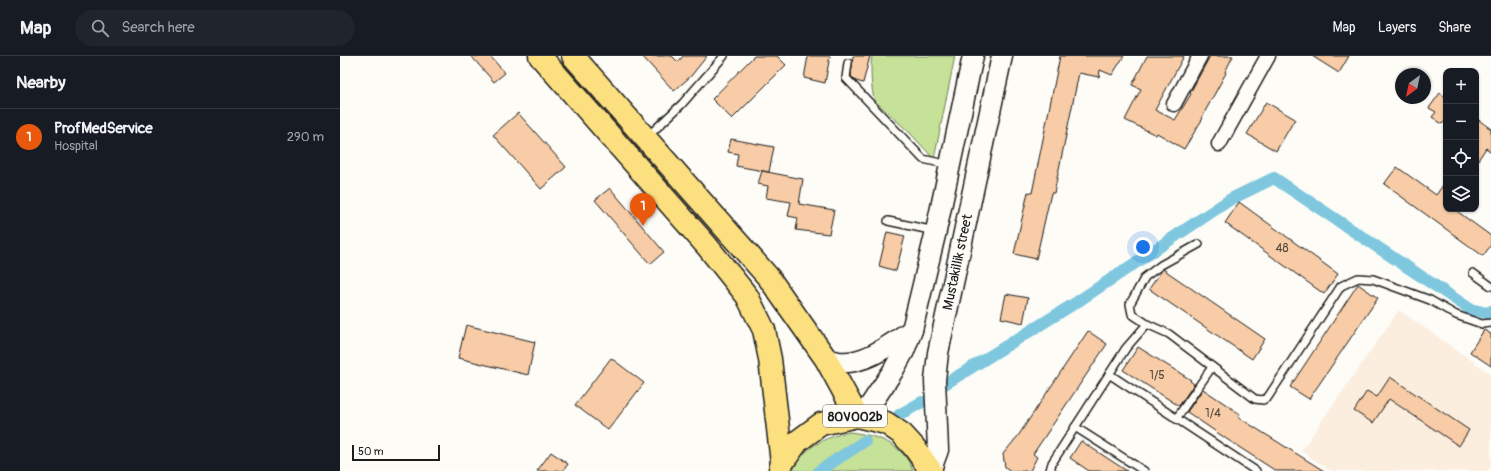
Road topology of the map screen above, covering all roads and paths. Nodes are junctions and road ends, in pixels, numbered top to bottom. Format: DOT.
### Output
graph roads {
  1 [pos="540,56"];
  2 [pos="573,56"];
  3 [pos="724,56"];
  4 [pos="973,56"];
  5 [pos="1002,56"];
  6 [pos="1200,56"];
  7 [pos="1268,56"];
  8 [pos="848,62"];
  9 [pos="1174,104"];
  10 [pos="645,138"];
  11 [pos="1218,144"];
  12 [pos="625,154"];
  13 [pos="950,165"];
  14 [pos="888,221"];
  15 [pos="936,232"];
  16 [pos="1199,244"];
  17 [pos="1473,273"];
  18 [pos="1491,286"];
  19 [pos="1491,323"];
  20 [pos="1147,324"];
  21 [pos="912,330"];
  22 [pos="826,359"];
  23 [pos="1212,367"];
  24 [pos="1109,374"];
  25 [pos="860,416"];
  26 [pos="1176,419"];
  27 [pos="1074,427"];
  28 [pos="781,467"];
  29 [pos="931,470"];
  30 [pos="1052,471"];
  31 [pos="1144,471"];
  32 [pos="1256,471"];
  1 -- 12 [label="main road"];
  2 -- 10 [label="main road"];
  3 -- 10 [label="lane"];
  4 -- 13 [label="main road, Mustakillik street / 80V002b"];
  5 -- 29 [label="main road, Mustakillik street / 80V002b"];
  6 -- 9 [label="street"];
  7 -- 11 [label="street"];
  8 -- 13 [label="lane"];
  10 -- 12 [label="main road"];
  10 -- 22 [label="main road"];
  12 -- 28 [label="main road"];
  13 -- 15 [label="main road, Mustakillik street / 80V002b"];
  14 -- 15 [label="lane"];
  15 -- 21 [label="main road, Mustakillik street / 80V002b"];
  16 -- 20 [label="lane"];
  17 -- 18 [label="lane"];
  19 -- 23 [label="lane"];
  20 -- 23 [label="lane"];
  20 -- 24 [label="lane"];
  21 -- 22 [label="main road"];
  21 -- 25 [label="main road, Mustakillik street / 80V002b"];
  22 -- 25 [label="main road"];
  23 -- 26 [label="lane"];
  24 -- 26 [label="lane"];
  24 -- 27 [label="lane"];
  25 -- 28 [label="main road, 80V002b"];
  25 -- 29 [label="main road, Mustakillik street / 80V002b"];
  26 -- 32 [label="lane"];
  27 -- 30 [label="lane"];
  27 -- 31 [label="lane"];
}
